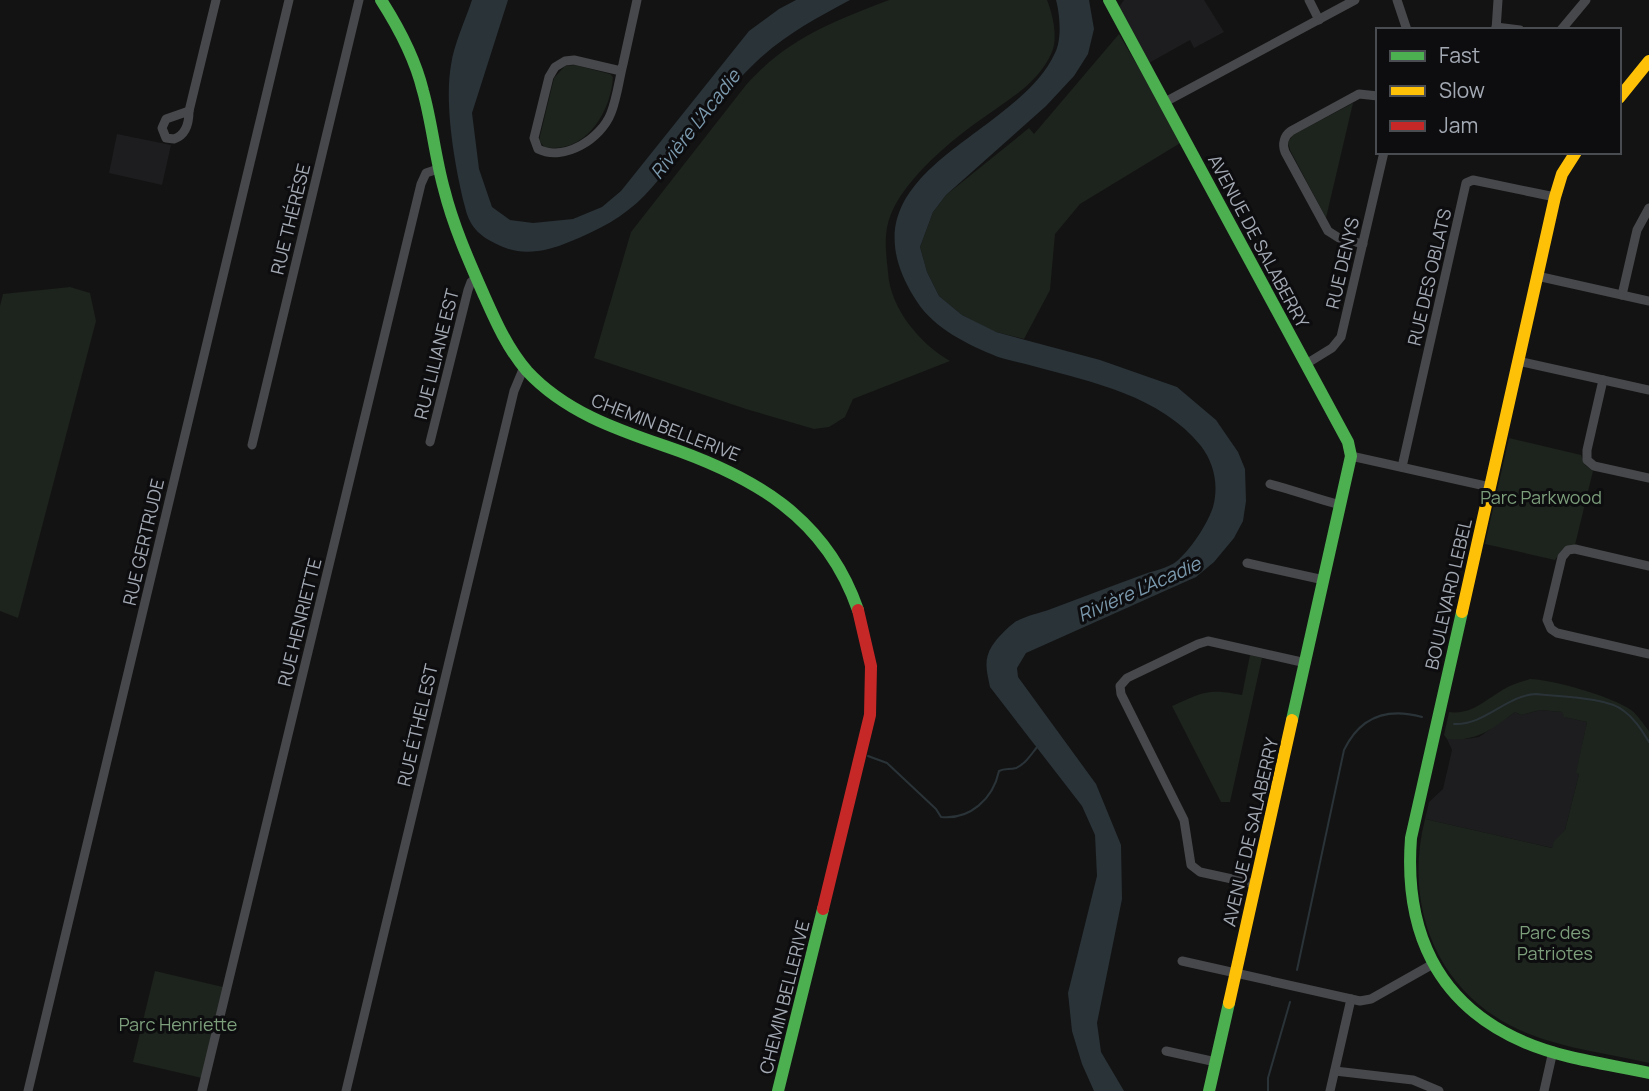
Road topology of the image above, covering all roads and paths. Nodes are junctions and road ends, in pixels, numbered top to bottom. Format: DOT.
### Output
graph roads {
  1 [pos="216,0"];
  2 [pos="289,0"];
  3 [pos="359,0"];
  4 [pos="381,0"];
  5 [pos="637,0"];
  6 [pos="1109,0"];
  7 [pos="1309,0"];
  8 [pos="1354,0"];
  9 [pos="1397,0"];
  10 [pos="1498,0"];
  11 [pos="1587,0"];
  12 [pos="1319,20"];
  13 [pos="1406,28"];
  14 [pos="1496,28"];
  15 [pos="1563,28"];
  16 [pos="1649,61"];
  17 [pos="621,71"];
  18 [pos="1376,96"];
  19 [pos="1621,96"];
  20 [pos="1164,102"];
  21 [pos="189,111"];
  22 [pos="1384,154"];
  23 [pos="1575,154"];
  24 [pos="438,169"];
  25 [pos="1555,197"];
  26 [pos="1649,208"];
  27 [pos="1363,244"];
  28 [pos="1537,276"];
  29 [pos="477,278"];
  30 [pos="1622,295"];
  31 [pos="1649,301"];
  32 [pos="1518,361"];
  33 [pos="1306,364"];
  34 [pos="524,367"];
  35 [pos="1603,380"];
  36 [pos="1649,390"];
  37 [pos="430,442"];
  38 [pos="252,445"];
  39 [pos="1351,456"];
  40 [pos="1402,467"];
  41 [pos="1649,478"];
  42 [pos="1270,484"];
  43 [pos="1490,487"];
  44 [pos="1341,505"];
  45 [pos="1247,563"];
  46 [pos="1649,566"];
  47 [pos="1324,580"];
  48 [pos="1649,654"];
  49 [pos="1306,663"];
  50 [pos="1255,884"];
  51 [pos="1182,961"];
  52 [pos="1433,964"];
  53 [pos="1235,973"];
  54 [pos="1350,999"];
  55 [pos="1166,1051"];
  56 [pos="1553,1051"];
  57 [pos="1216,1062"];
  58 [pos="1335,1071"];
  59 [pos="1649,1073"];
  60 [pos="28,1091"];
  61 [pos="202,1091"];
  62 [pos="346,1091"];
  63 [pos="778,1091"];
  64 [pos="1209,1091"];
  65 [pos="1330,1091"];
  66 [pos="1438,1091"];
  67 [pos="1544,1091"];
  1 -- 21 [label="street"];
  2 -- 60 [label="street, RUE GERTRUDE"];
  3 -- 38 [label="street, RUE THÉRÈSE"];
  4 -- 24 [label="street, CHEMIN BELLERIVE"];
  5 -- 17 [label="street"];
  6 -- 20 [label="street, AVENUE DE SALABERRY"];
  7 -- 12 [label="street"];
  8 -- 12 [label="street"];
  9 -- 13 [label="street"];
  10 -- 14 [label="street"];
  11 -- 15 [label="street"];
  12 -- 20 [label="street"];
  16 -- 19 [label="street"];
  17 -- 17 [label="street"];
  18 -- 27 [label="street"];
  20 -- 33 [label="street, AVENUE DE SALABERRY"];
  22 -- 27 [label="street, RUE DENYS"];
  23 -- 25 [label="street, BOULEVARD LEBEL"];
  24 -- 29 [label="street, CHEMIN BELLERIVE"];
  24 -- 61 [label="street, RUE HENRIETTE"];
  25 -- 28 [label="street, BOULEVARD LEBEL"];
  25 -- 40 [label="street, RUE DES OBLATS"];
  26 -- 30 [label="street"];
  27 -- 33 [label="street, RUE DENYS"];
  28 -- 30 [label="street"];
  28 -- 32 [label="street, BOULEVARD LEBEL"];
  29 -- 34 [label="street, CHEMIN BELLERIVE"];
  29 -- 37 [label="street, RUE LILIANE EST"];
  30 -- 31 [label="street"];
  32 -- 35 [label="street"];
  32 -- 43 [label="street, BOULEVARD LEBEL"];
  33 -- 39 [label="street, AVENUE DE SALABERRY"];
  34 -- 62 [label="street, RUE ÉTHEL EST"];
  34 -- 63 [label="street, CHEMIN BELLERIVE"];
  35 -- 36 [label="street"];
  35 -- 41 [label="street"];
  39 -- 40 [label="street"];
  39 -- 44 [label="street, AVENUE DE SALABERRY"];
  40 -- 43 [label="street"];
  42 -- 44 [label="street"];
  43 -- 52 [label="street, BOULEVARD LEBEL"];
  44 -- 47 [label="street, AVENUE DE SALABERRY"];
  45 -- 47 [label="street"];
  46 -- 48 [label="street"];
  47 -- 49 [label="street, AVENUE DE SALABERRY"];
  49 -- 50 [label="street, AVENUE DE SALABERRY"];
  49 -- 50 [label="street"];
  50 -- 53 [label="street, AVENUE DE SALABERRY"];
  51 -- 53 [label="street"];
  52 -- 54 [label="street"];
  52 -- 56 [label="street, BOULEVARD LEBEL"];
  53 -- 54 [label="street"];
  53 -- 57 [label="street, AVENUE DE SALABERRY"];
  54 -- 58 [label="street"];
  55 -- 57 [label="street"];
  56 -- 59 [label="street, BOULEVARD LEBEL"];
  56 -- 67 [label="street"];
  57 -- 64 [label="street, AVENUE DE SALABERRY"];
  58 -- 65 [label="street"];
  58 -- 66 [label="street"];
}
